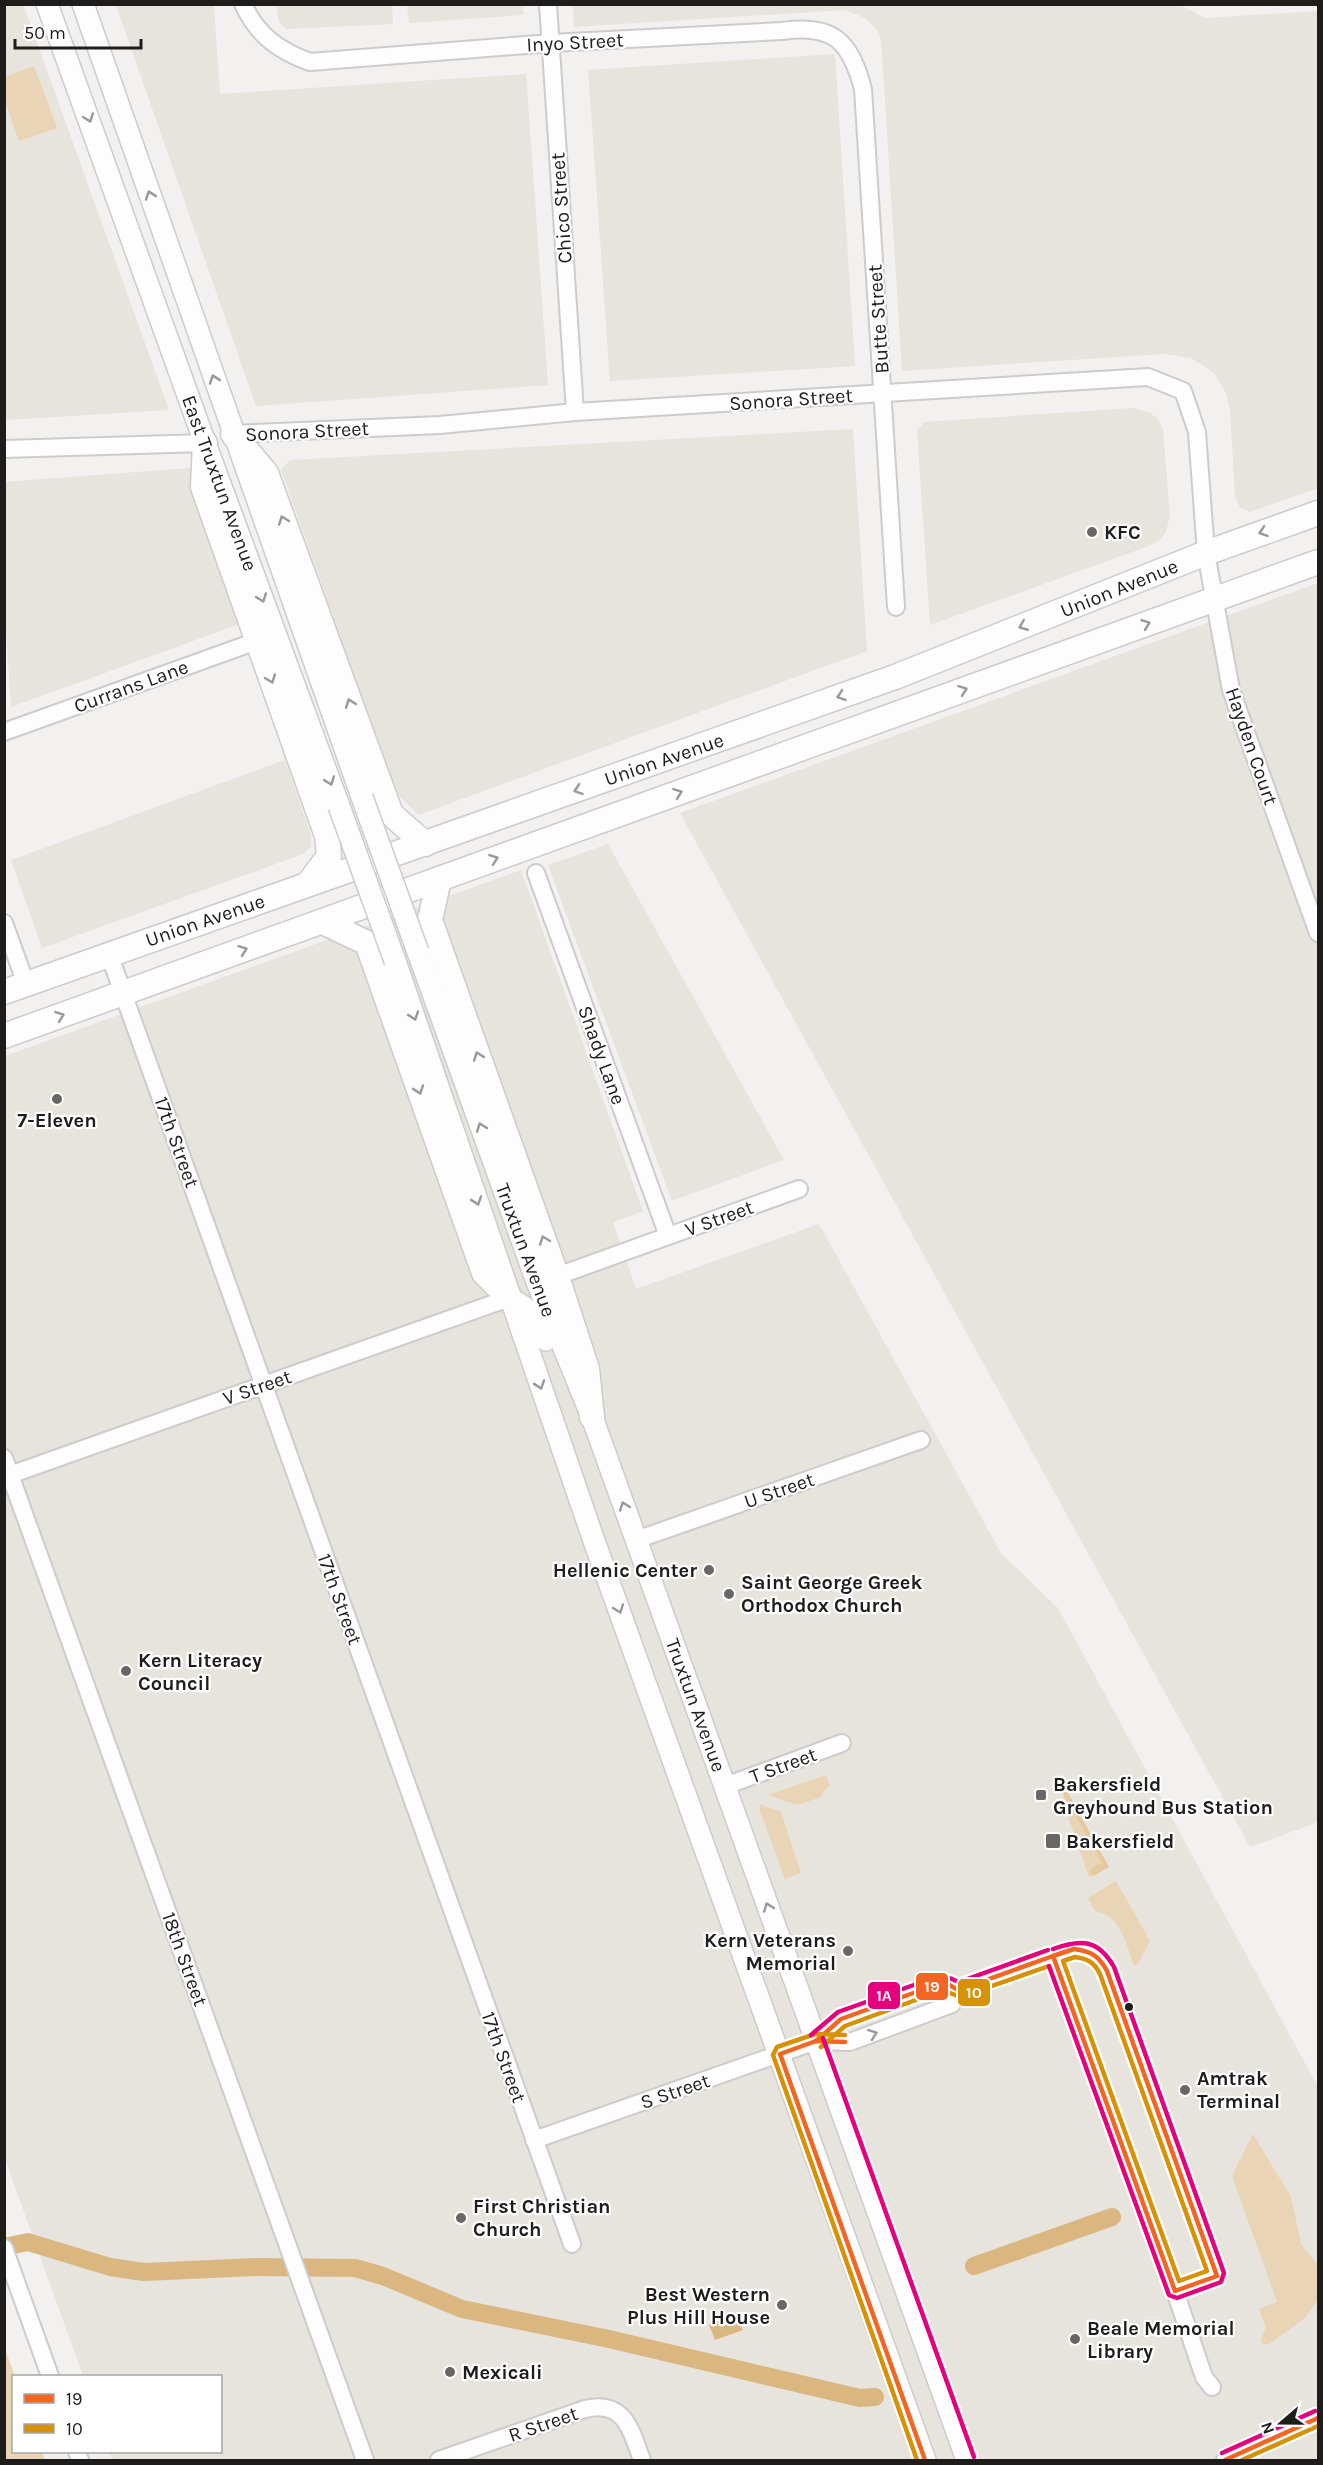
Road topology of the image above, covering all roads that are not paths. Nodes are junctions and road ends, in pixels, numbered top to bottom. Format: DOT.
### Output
graph roads {
  1 [pos="47,4"];
  2 [pos="83,4"];
  3 [pos="243,4"];
  4 [pos="548,4"];
  5 [pos="837,40"];
  6 [pos="551,43"];
  7 [pos="105,66"];
  8 [pos="73,77"];
  9 [pos="160,317"];
  10 [pos="883,393"];
  11 [pos="575,412"];
  12 [pos="233,434"];
  13 [pos="205,443"];
  14 [pos="4,449"];
  15 [pos="1318,513"];
  16 [pos="272,544"];
  17 [pos="1206,553"];
  18 [pos="1318,562"];
  19 [pos="1214,599"];
  20 [pos="896,607"];
  21 [pos="257,641"];
  22 [pos="4,732"];
  23 [pos="391,814"];
  24 [pos="327,836"];
  25 [pos="425,844"];
  26 [pos="536,873"];
  27 [pos="439,879"];
  28 [pos="308,884"];
  29 [pos="430,920"];
  30 [pos="323,922"];
  31 [pos="4,923"];
  32 [pos="1318,933"];
  33 [pos="367,943"];
  34 [pos="418,952"];
  35 [pos="109,954"];
  36 [pos="395,961"];
  37 [pos="15,988"];
  38 [pos="124,993"];
  39 [pos="4,1036"];
  40 [pos="799,1189"];
  41 [pos="668,1236"];
  42 [pos="547,1280"];
  43 [pos="509,1298"];
  44 [pos="263,1386"];
  45 [pos="592,1417"];
  46 [pos="921,1440"];
  47 [pos="4,1458"];
  48 [pos="8,1476"];
  49 [pos="636,1540"];
  50 [pos="842,1743"];
  51 [pos="725,1786"];
  52 [pos="958,1990"];
  53 [pos="816,2041"];
  54 [pos="780,2054"];
  55 [pos="534,2140"];
  56 [pos="572,2244"];
  57 [pos="4,2248"];
  58 [pos="50,2375"];
  59 [pos="1212,2387"];
  60 [pos="1318,2418"];
  61 [pos="365,2460"];
  62 [pos="439,2460"];
  63 [pos="642,2460"];
  64 [pos="925,2460"];
  65 [pos="967,2460"];
  66 [pos="1225,2460"];
  1 -- 8 [label="main road, East Truxtun Avenue"];
  2 -- 7 [label="main road, East Truxtun Avenue"];
  3 -- 6 [label="street, Inyo Street"];
  4 -- 6 [label="street, Chico Street"];
  5 -- 6 [label="street, Inyo Street"];
  5 -- 10 [label="street, Butte Street"];
  6 -- 11 [label="street, Chico Street"];
  7 -- 8 [label="main road"];
  12 -- 7 [label="main road, East Truxtun Avenue, one-way"];
  8 -- 9 [label="main road, East Truxtun Avenue, one-way"];
  9 -- 12 [label="main road"];
  9 -- 13 [label="main road, East Truxtun Avenue"];
  10 -- 11 [label="street, Sonora Street"];
  10 -- 17 [label="street, Sonora Street"];
  10 -- 20 [label="street, Butte Street"];
  11 -- 12 [label="street, Sonora Street"];
  12 -- 16 [label="main road, East Truxtun Avenue"];
  23 -- 12 [label="highway, one-way"];
  13 -- 14 [label="street"];
  13 -- 16 [label="main road"];
  13 -- 21 [label="highway"];
  13 -- 36 [label="main road, East Truxtun Avenue, one-way, bridge"];
  15 -- 17 [label="highway, Union Avenue, one-way"];
  16 -- 34 [label="main road, East Truxtun Avenue, bridge"];
  17 -- 19 [label="street, Hayden Court"];
  17 -- 25 [label="highway, Union Avenue, one-way"];
  18 -- 19 [label="highway, Union Avenue"];
  27 -- 19 [label="highway, Union Avenue, one-way"];
  19 -- 32 [label="street, Hayden Court"];
  21 -- 22 [label="street, Currans Lane"];
  21 -- 24 [label="highway, one-way"];
  23 -- 24 [label="highway"];
  23 -- 25 [label="highway"];
  24 -- 28 [label="highway"];
  25 -- 28 [label="highway, Union Avenue"];
  26 -- 41 [label="street, Shady Lane"];
  27 -- 29 [label="highway"];
  27 -- 30 [label="highway, Union Avenue"];
  28 -- 35 [label="highway, Union Avenue"];
  29 -- 33 [label="highway"];
  42 -- 29 [label="highway, one-way"];
  30 -- 33 [label="highway"];
  38 -- 30 [label="highway, Union Avenue, one-way"];
  31 -- 37 [label="street"];
  33 -- 43 [label="highway, one-way"];
  42 -- 34 [label="main road, Truxtun Avenue, one-way"];
  35 -- 37 [label="highway, Union Avenue"];
  35 -- 38 [label="street, 17th Street"];
  36 -- 43 [label="main road, Truxtun Avenue, one-way"];
  39 -- 38 [label="highway, Union Avenue, one-way"];
  38 -- 44 [label="street, 17th Street"];
  40 -- 41 [label="street, V Street"];
  41 -- 42 [label="street, V Street"];
  42 -- 45 [label="highway"];
  43 -- 44 [label="street, V Street"];
  43 -- 45 [label="main road"];
  43 -- 54 [label="main road, Truxtun Avenue, one-way"];
  44 -- 48 [label="street, V Street"];
  44 -- 55 [label="street, 17th Street"];
  49 -- 45 [label="main road, Truxtun Avenue, one-way"];
  46 -- 49 [label="street, U Street"];
  47 -- 48 [label="street, 18th Street"];
  48 -- 61 [label="street, 18th Street"];
  49 -- 51 [label="main road, Truxtun Avenue"];
  50 -- 51 [label="street, T Street"];
  53 -- 51 [label="main road, Truxtun Avenue, one-way"];
  52 -- 53 [label="street, S Street"];
  53 -- 52 [label="street, S Street, one-way"];
  52 -- 59 [label="street, S Street"];
  53 -- 54 [label="street, S Street"];
  53 -- 65 [label="main road, Truxtun Avenue"];
  54 -- 55 [label="street, S Street"];
  54 -- 64 [label="main road, Truxtun Avenue"];
  55 -- 56 [label="street, 17th Street"];
  57 -- 58 [label="street"];
  60 -- 66 [label="street"];
  62 -- 63 [label="street, R Street"];
}
